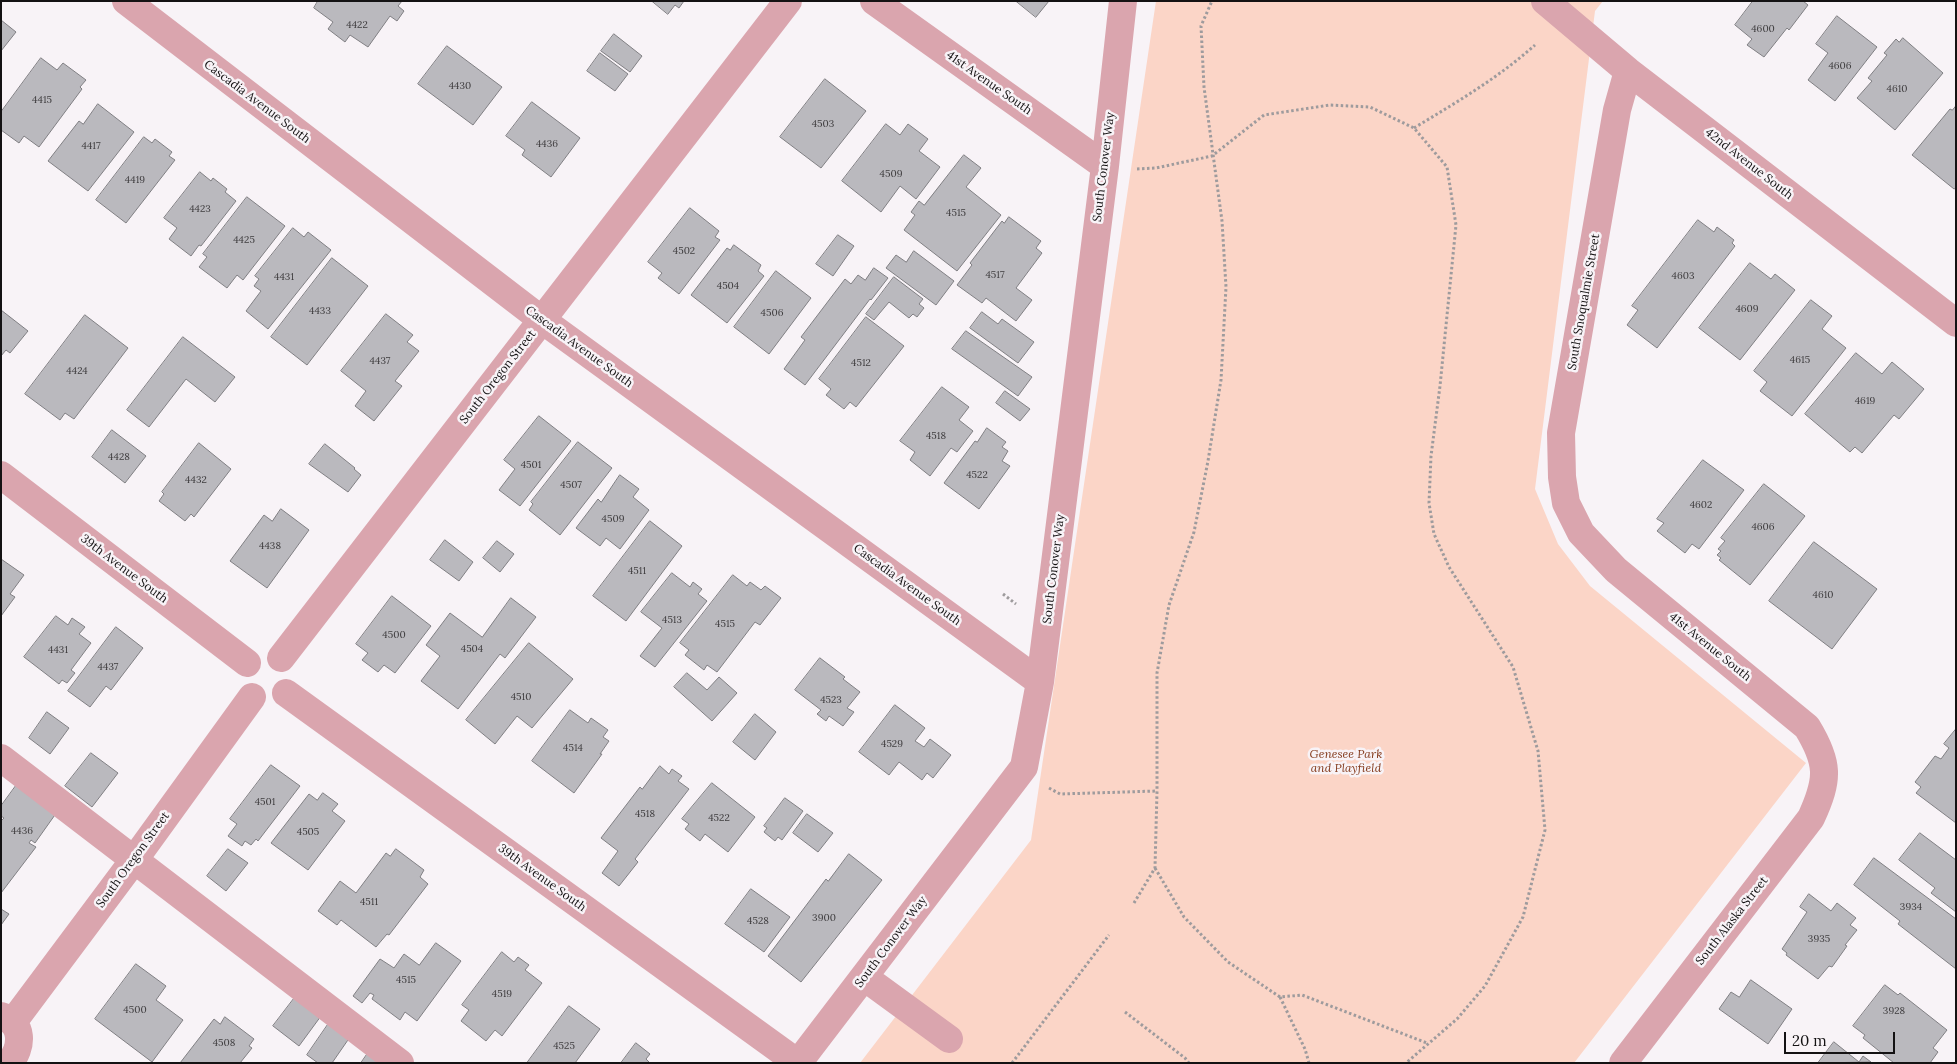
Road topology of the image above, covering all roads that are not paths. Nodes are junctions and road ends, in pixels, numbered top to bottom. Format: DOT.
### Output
graph roads {
  1 [pos="126,1"];
  2 [pos="788,1"];
  3 [pos="874,1"];
  4 [pos="1123,1"];
  5 [pos="1545,1"];
  6 [pos="1628,70"];
  7 [pos="1116,167"];
  8 [pos="542,320"];
  9 [pos="1956,323"];
  10 [pos="1,475"];
  11 [pos="1581,533"];
  12 [pos="281,658"];
  13 [pos="246,663"];
  14 [pos="1040,682"];
  15 [pos="286,693"];
  16 [pos="252,697"];
  17 [pos="1,758"];
  18 [pos="1825,771"];
  19 [pos="134,860"];
  20 [pos="864,977"];
  21 [pos="7,1019"];
  22 [pos="949,1039"];
  23 [pos="16,1061"];
  24 [pos="400,1063"];
  25 [pos="798,1063"];
  26 [pos="1623,1063"];
  1 -- 8 [label="street, Cascadia Avenue South"];
  2 -- 8 [label="street, South Oregon Street"];
  3 -- 7 [label="street, 41st Avenue South"];
  4 -- 7 [label="street, South Conover Way"];
  5 -- 6 [label="street, 42nd Avenue South"];
  6 -- 9 [label="street, 42nd Avenue South"];
  6 -- 11 [label="street, South Snoqualmie Street"];
  7 -- 14 [label="street, South Conover Way"];
  8 -- 12 [label="street, South Oregon Street"];
  8 -- 14 [label="street, Cascadia Avenue South"];
  10 -- 13 [label="street, 39th Avenue South"];
  11 -- 18 [label="street, 41st Avenue South"];
  12 -- 13 [label="street"];
  12 -- 15 [label="street"];
  13 -- 16 [label="street"];
  14 -- 20 [label="street, South Conover Way"];
  15 -- 16 [label="street"];
  15 -- 25 [label="street, 39th Avenue South"];
  16 -- 19 [label="street, South Oregon Street"];
  17 -- 19 [label="street"];
  18 -- 26 [label="street, South Alaska Street"];
  19 -- 21 [label="street, South Oregon Street"];
  19 -- 24 [label="street"];
  20 -- 22 [label="street"];
  20 -- 25 [label="street, South Conover Way"];
  21 -- 23 [label="street"];
}
